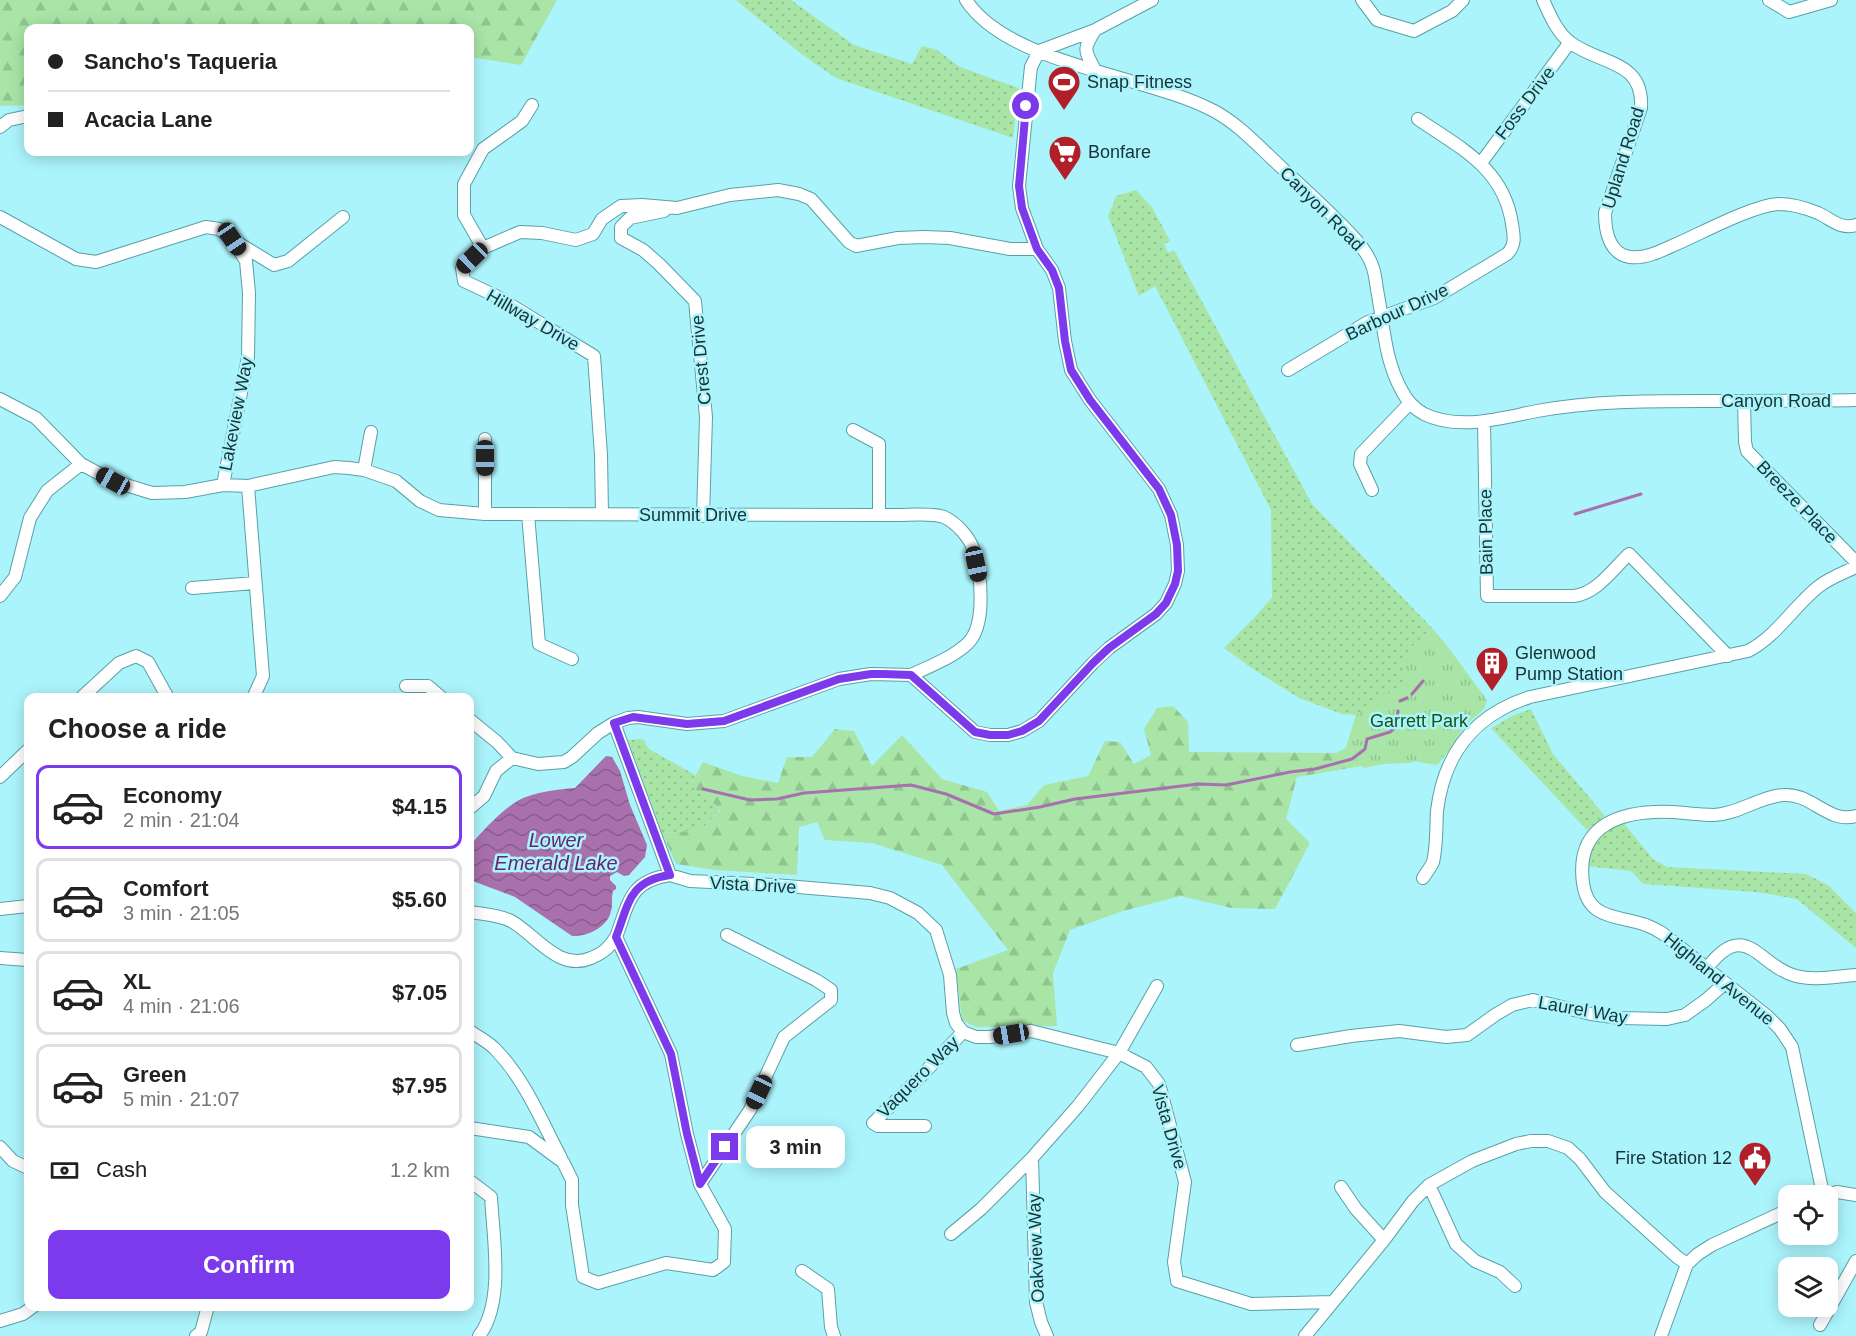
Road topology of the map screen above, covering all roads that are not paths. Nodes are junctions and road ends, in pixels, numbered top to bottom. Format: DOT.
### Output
graph roads {
  1 [pos="966,0"];
  2 [pos="1152,0"];
  3 [pos="1362,0"];
  4 [pos="1463,0"];
  5 [pos="1543,0"];
  6 [pos="1769,0"];
  7 [pos="1831,0"];
  8 [pos="1095,30"];
  9 [pos="1570,42"];
  10 [pos="1039,51"];
  11 [pos="1095,70"];
  12 [pos="532,105"];
  13 [pos="24,117"];
  14 [pos="1418,119"];
  15 [pos="0,127"];
  16 [pos="1481,163"];
  17 [pos="677,208"];
  18 [pos="0,217"];
  19 [pos="344,217"];
  20 [pos="1856,225"];
  21 [pos="232,239"];
  22 [pos="483,248"];
  23 [pos="1037,249"];
  24 [pos="1382,317"];
  25 [pos="1288,370"];
  26 [pos="0,399"];
  27 [pos="1856,400"];
  28 [pos="1744,401"];
  29 [pos="1409,404"];
  30 [pos="1484,421"];
  31 [pos="853,430"];
  32 [pos="371,432"];
  33 [pos="485,439"];
  34 [pos="81,464"];
  35 [pos="364,470"];
  36 [pos="223,485"];
  37 [pos="249,486"];
  38 [pos="1372,490"];
  39 [pos="485,514"];
  40 [pos="528,514"];
  41 [pos="602,514"];
  42 [pos="879,515"];
  43 [pos="704,516"];
  44 [pos="1856,562"];
  45 [pos="1856,567"];
  46 [pos="255,583"];
  47 [pos="192,588"];
  48 [pos="0,596"];
  49 [pos="1728,656"];
  50 [pos="572,659"];
  51 [pos="911,675"];
  52 [pos="406,686"];
  53 [pos="86,693"];
  54 [pos="165,693"];
  55 [pos="254,693"];
  56 [pos="436,693"];
  57 [pos="474,723"];
  58 [pos="614,723"];
  59 [pos="24,754"];
  60 [pos="512,758"];
  61 [pos="0,777"];
  62 [pos="474,805"];
  63 [pos="1856,816"];
  64 [pos="670,875"];
  65 [pos="1423,878"];
  66 [pos="24,906"];
  67 [pos="0,909"];
  68 [pos="474,913"];
  69 [pos="728,935"];
  70 [pos="616,937"];
  71 [pos="0,958"];
  72 [pos="24,960"];
  73 [pos="1707,968"];
  74 [pos="1856,975"];
  75 [pos="1725,983"];
  76 [pos="1157,986"];
  77 [pos="963,1032"];
  78 [pos="474,1034"];
  79 [pos="1297,1045"];
  80 [pos="1119,1053"];
  81 [pos="925,1126"];
  82 [pos="474,1129"];
  83 [pos="0,1147"];
  84 [pos="1032,1158"];
  85 [pos="563,1162"];
  86 [pos="24,1166"];
  87 [pos="474,1184"];
  88 [pos="700,1184"];
  89 [pos="1429,1185"];
  90 [pos="1820,1185"];
  91 [pos="1341,1187"];
  92 [pos="1838,1192"];
  93 [pos="1856,1195"];
  94 [pos="1778,1215"];
  95 [pos="951,1234"];
  96 [pos="1384,1240"];
  97 [pos="1856,1261"];
  98 [pos="1687,1264"];
  99 [pos="802,1271"];
  100 [pos="1515,1286"];
  101 [pos="1333,1302"];
  102 [pos="27,1311"];
  103 [pos="207,1311"];
  104 [pos="0,1321"];
  105 [pos="1820,1325"];
  106 [pos="196,1336"];
  107 [pos="479,1336"];
  108 [pos="834,1336"];
  109 [pos="1047,1336"];
  110 [pos="1305,1336"];
  111 [pos="1661,1336"];
  1 -- 10 [label="street, Canyon Road"];
  2 -- 8 [label="street"];
  3 -- 4 [label="street"];
  5 -- 9 [label="street, Upland Road"];
  6 -- 7 [label="street"];
  8 -- 10 [label="street"];
  8 -- 11 [label="street"];
  9 -- 16 [label="street, Foss Drive"];
  9 -- 20 [label="street, Upland Road"];
  10 -- 11 [label="street, Canyon Road"];
  10 -- 23 [label="street"];
  11 -- 24 [label="street, Canyon Road"];
  12 -- 22 [label="street"];
  13 -- 15 [label="street"];
  14 -- 16 [label="street, Barbour Drive"];
  16 -- 24 [label="street, Barbour Drive"];
  17 -- 22 [label="street"];
  17 -- 23 [label="street"];
  17 -- 43 [label="street, Crest Drive"];
  18 -- 21 [label="street"];
  19 -- 21 [label="street"];
  21 -- 36 [label="street, Lakeview Way"];
  22 -- 41 [label="street, Hillway Drive"];
  23 -- 51 [label="street"];
  24 -- 25 [label="street, Barbour Drive"];
  24 -- 29 [label="street, Canyon Road"];
  26 -- 34 [label="street, Summit Drive"];
  27 -- 28 [label="street, Canyon Road"];
  28 -- 30 [label="street, Canyon Road"];
  28 -- 44 [label="street, Breeze Place"];
  29 -- 30 [label="street, Canyon Road"];
  29 -- 38 [label="street"];
  30 -- 49 [label="street, Bain Place"];
  31 -- 42 [label="street"];
  32 -- 35 [label="street"];
  33 -- 39 [label="street"];
  34 -- 36 [label="street, Summit Drive"];
  34 -- 48 [label="street"];
  35 -- 37 [label="street, Summit Drive"];
  35 -- 39 [label="street, Summit Drive"];
  36 -- 37 [label="street, Summit Drive"];
  37 -- 46 [label="street"];
  39 -- 40 [label="street, Summit Drive"];
  40 -- 41 [label="street, Summit Drive"];
  40 -- 50 [label="street"];
  41 -- 43 [label="street, Summit Drive"];
  42 -- 43 [label="street, Summit Drive"];
  42 -- 51 [label="street, Summit Drive"];
  45 -- 49 [label="street"];
  46 -- 47 [label="street"];
  46 -- 55 [label="street"];
  49 -- 65 [label="street"];
  51 -- 58 [label="street"];
  52 -- 56 [label="street"];
  53 -- 54 [label="street"];
  57 -- 60 [label="street"];
  58 -- 60 [label="street"];
  58 -- 64 [label="street"];
  59 -- 61 [label="street"];
  60 -- 62 [label="street"];
  63 -- 73 [label="street, Highland Avenue"];
  64 -- 70 [label="street"];
  64 -- 77 [label="street, Vista Drive"];
  66 -- 67 [label="street"];
  68 -- 70 [label="street"];
  69 -- 88 [label="street"];
  70 -- 88 [label="street"];
  71 -- 72 [label="street"];
  73 -- 74 [label="street"];
  73 -- 75 [label="street, Highland Avenue"];
  75 -- 79 [label="street, Laurel Way"];
  75 -- 90 [label="street, Highland Avenue"];
  76 -- 80 [label="street, Oakview Way"];
  77 -- 80 [label="street, Vista Drive"];
  77 -- 81 [label="street, Vaquero Way"];
  78 -- 85 [label="street"];
  80 -- 84 [label="street, Oakview Way"];
  80 -- 101 [label="street, Vista Drive"];
  82 -- 85 [label="street"];
  83 -- 86 [label="street"];
  84 -- 95 [label="street, Oakview Way"];
  84 -- 109 [label="street, Oakview Way"];
  85 -- 88 [label="street"];
  87 -- 107 [label="street"];
  89 -- 96 [label="street"];
  89 -- 98 [label="street"];
  89 -- 100 [label="street"];
  91 -- 96 [label="street"];
  92 -- 93 [label="street"];
  94 -- 98 [label="street"];
  96 -- 101 [label="street"];
  97 -- 105 [label="street"];
  98 -- 111 [label="street"];
  99 -- 108 [label="street"];
  101 -- 110 [label="street"];
  102 -- 104 [label="street"];
  103 -- 106 [label="street"];
}
